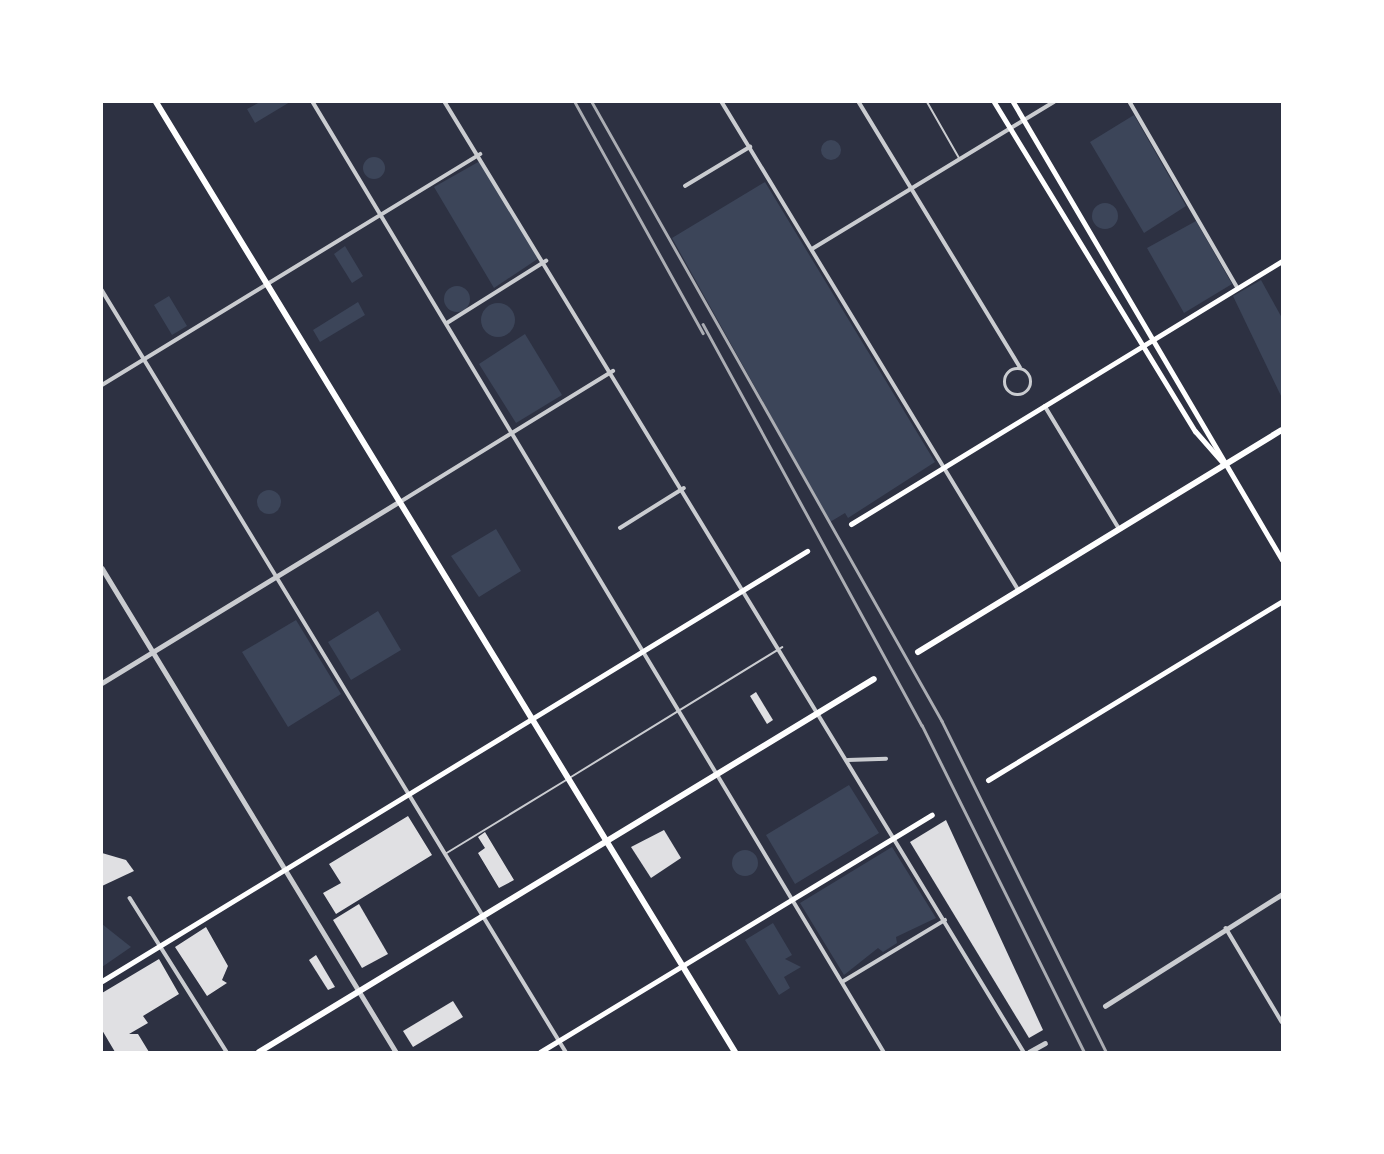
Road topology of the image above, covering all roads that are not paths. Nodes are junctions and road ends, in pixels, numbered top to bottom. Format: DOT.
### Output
graph roads {
  1 [pos="156,102"];
  2 [pos="313,102"];
  3 [pos="445,102"];
  4 [pos="722,102"];
  5 [pos="859,102"];
  6 [pos="927,102"];
  7 [pos="994,102"];
  8 [pos="1013,102"];
  9 [pos="1054,102"];
  10 [pos="1130,102"];
  11 [pos="1024,120"];
  12 [pos="1010,128"];
  13 [pos="750,147"];
  14 [pos="480,155"];
  15 [pos="959,159"];
  16 [pos="685,186"];
  17 [pos="912,188"];
  18 [pos="381,215"];
  19 [pos="812,249"];
  20 [pos="546,261"];
  21 [pos="1283,261"];
  22 [pos="267,284"];
  23 [pos="1238,288"];
  24 [pos="102,290"];
  25 [pos="447,323"];
  26 [pos="1156,338"];
  27 [pos="1142,346"];
  28 [pos="144,360"];
  29 [pos="1020,367"];
  30 [pos="613,371"];
  31 [pos="102,385"];
  32 [pos="1045,405"];
  33 [pos="1283,430"];
  34 [pos="513,433"];
  35 [pos="1226,465"];
  36 [pos="944,467"];
  37 [pos="684,488"];
  38 [pos="399,502"];
  39 [pos="851,524"];
  40 [pos="620,528"];
  41 [pos="1120,530"];
  42 [pos="807,551"];
  43 [pos="1283,560"];
  44 [pos="102,568"];
  45 [pos="276,577"];
  46 [pos="746,588"];
  47 [pos="1020,591"];
  48 [pos="1283,601"];
  49 [pos="782,647"];
  50 [pos="645,650"];
  51 [pos="153,651"];
  52 [pos="918,652"];
  53 [pos="874,679"];
  54 [pos="102,683"];
  55 [pos="680,709"];
  56 [pos="820,712"];
  57 [pos="531,719"];
  58 [pos="886,759"];
  59 [pos="848,760"];
  60 [pos="718,775"];
  61 [pos="567,779"];
  62 [pos="988,780"];
  63 [pos="408,793"];
  64 [pos="932,815"];
  65 [pos="894,838"];
  66 [pos="607,843"];
  67 [pos="445,854"];
  68 [pos="285,869"];
  69 [pos="1283,894"];
  70 [pos="131,898"];
  71 [pos="793,900"];
  72 [pos="483,918"];
  73 [pos="945,920"];
  74 [pos="1226,928"];
  75 [pos="161,945"];
  76 [pos="683,968"];
  77 [pos="102,981"];
  78 [pos="842,982"];
  79 [pos="359,992"];
  80 [pos="1105,1006"];
  81 [pos="1283,1022"];
  82 [pos="559,1041"];
  83 [pos="1045,1043"];
  84 [pos="228,1052"];
  85 [pos="259,1052"];
  86 [pos="396,1052"];
  87 [pos="540,1052"];
  88 [pos="566,1052"];
  89 [pos="735,1052"];
  90 [pos="884,1052"];
  91 [pos="1024,1052"];
  92 [pos="1029,1052"];
  1 -- 22 [label="main road"];
  2 -- 18 [label="street"];
  3 -- 14 [label="street"];
  4 -- 13 [label="street"];
  5 -- 17 [label="street"];
  6 -- 15 [label="lane"];
  7 -- 12 [label="main road"];
  8 -- 11 [label="main road"];
  9 -- 11 [label="street"];
  10 -- 23 [label="street"];
  11 -- 12 [label="street"];
  11 -- 26 [label="main road"];
  12 -- 15 [label="street"];
  12 -- 27 [label="main road"];
  13 -- 16 [label="street"];
  13 -- 19 [label="street"];
  14 -- 18 [label="street"];
  14 -- 20 [label="street"];
  15 -- 17 [label="street"];
  17 -- 19 [label="street"];
  17 -- 29 [label="street"];
  18 -- 22 [label="street"];
  18 -- 25 [label="street"];
  19 -- 36 [label="street"];
  20 -- 25 [label="street"];
  20 -- 30 [label="street"];
  21 -- 23 [label="main road"];
  22 -- 28 [label="street"];
  22 -- 38 [label="main road"];
  23 -- 26 [label="main road"];
  24 -- 28 [label="street"];
  25 -- 34 [label="street"];
  26 -- 27 [label="main road"];
  26 -- 35 [label="main road"];
  27 -- 32 [label="main road"];
  27 -- 35 [label="main road"];
  28 -- 31 [label="street"];
  28 -- 45 [label="street"];
  29 -- 29 [label="street"];
  30 -- 34 [label="street"];
  30 -- 37 [label="street"];
  32 -- 36 [label="main road"];
  32 -- 41 [label="street"];
  33 -- 35 [label="main road"];
  34 -- 38 [label="street"];
  34 -- 50 [label="street"];
  35 -- 41 [label="main road"];
  35 -- 43 [label="main road"];
  36 -- 39 [label="main road"];
  36 -- 47 [label="street"];
  37 -- 40 [label="street"];
  37 -- 46 [label="street"];
  38 -- 45 [label="street"];
  38 -- 57 [label="main road"];
  41 -- 47 [label="main road"];
  42 -- 46 [label="main road"];
  44 -- 51 [label="street"];
  45 -- 51 [label="street"];
  45 -- 63 [label="street"];
  46 -- 49 [label="street"];
  46 -- 50 [label="main road"];
  47 -- 52 [label="main road"];
  48 -- 62 [label="main road"];
  49 -- 55 [label="lane"];
  49 -- 56 [label="street"];
  50 -- 55 [label="street"];
  50 -- 57 [label="main road"];
  51 -- 54 [label="street"];
  51 -- 68 [label="street"];
  53 -- 56 [label="main road"];
  55 -- 60 [label="street"];
  55 -- 61 [label="lane"];
  56 -- 59 [label="street"];
  56 -- 60 [label="main road"];
  57 -- 61 [label="main road"];
  57 -- 63 [label="main road"];
  58 -- 59 [label="street"];
  59 -- 65 [label="street"];
  60 -- 66 [label="main road"];
  60 -- 71 [label="street"];
  61 -- 66 [label="main road"];
  61 -- 67 [label="lane"];
  63 -- 67 [label="street"];
  63 -- 68 [label="main road"];
  64 -- 65 [label="main road"];
  65 -- 71 [label="main road"];
  65 -- 73 [label="street"];
  66 -- 72 [label="main road"];
  66 -- 76 [label="main road"];
  67 -- 72 [label="street"];
  68 -- 75 [label="main road"];
  68 -- 79 [label="street"];
  69 -- 74 [label="street"];
  70 -- 75 [label="street"];
  71 -- 76 [label="main road"];
  71 -- 78 [label="street"];
  72 -- 79 [label="main road"];
  72 -- 82 [label="street"];
  73 -- 78 [label="street"];
  73 -- 91 [label="street"];
  74 -- 80 [label="street"];
  74 -- 81 [label="street"];
  75 -- 77 [label="main road"];
  75 -- 84 [label="street"];
  76 -- 82 [label="main road"];
  76 -- 89 [label="main road"];
  78 -- 90 [label="street"];
  79 -- 85 [label="main road"];
  79 -- 86 [label="street"];
  82 -- 87 [label="main road"];
  82 -- 88 [label="street"];
  83 -- 92 [label="street"];
}
